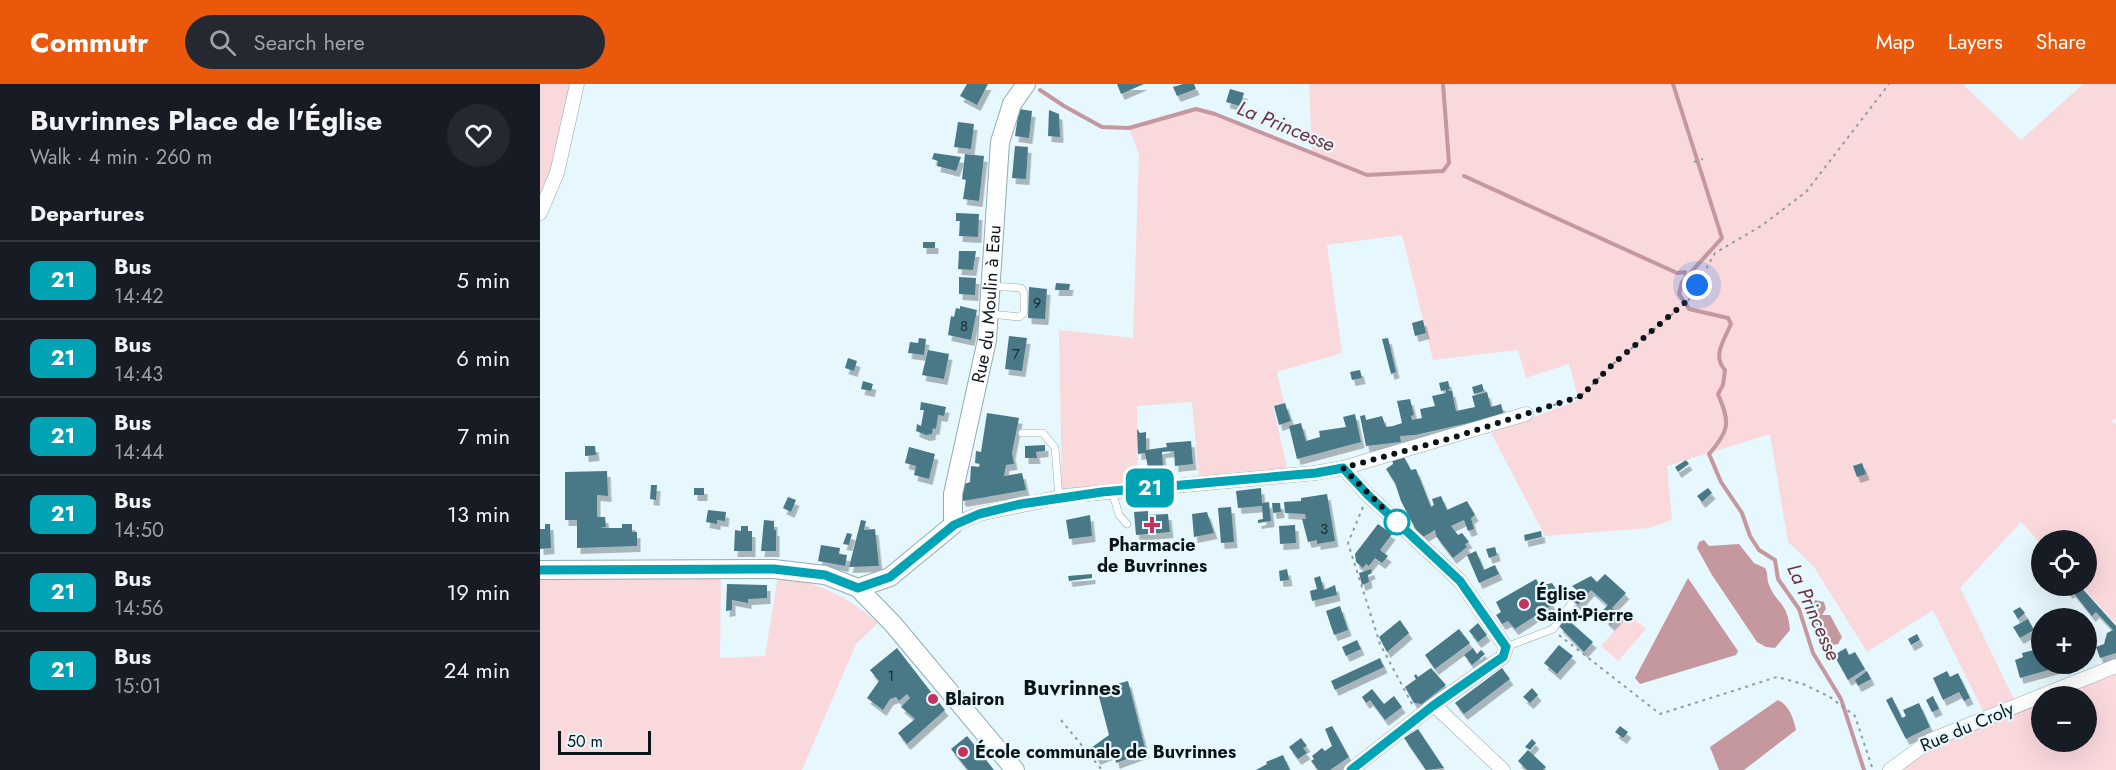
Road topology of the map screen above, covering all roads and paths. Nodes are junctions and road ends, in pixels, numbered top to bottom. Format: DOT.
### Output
graph roads {
  1 [pos="577,84"];
  2 [pos="1026,84"];
  3 [pos="1889,84"];
  4 [pos="1703,159"];
  5 [pos="1694,162"];
  6 [pos="540,213"];
  7 [pos="990,286"];
  8 [pos="989,314"];
  9 [pos="1526,414"];
  10 [pos="1022,433"];
  11 [pos="1343,468"];
  12 [pos="1112,491"];
  13 [pos="1368,495"];
  14 [pos="1059,497"];
  15 [pos="1127,524"];
  16 [pos="954,525"];
  17 [pos="540,570"];
  18 [pos="858,588"];
  19 [pos="1571,604"];
  20 [pos="1553,629"];
  21 [pos="1506,647"];
  22 [pos="2116,666"];
  23 [pos="1434,705"];
  24 [pos="1419,717"];
  25 [pos="1061,720"];
  26 [pos="1016,770"];
  27 [pos="1102,770"];
  28 [pos="1351,770"];
  29 [pos="1503,770"];
  30 [pos="1873,770"];
  31 [pos="1890,770"];
  1 -- 6 [label="street"];
  2 -- 7 [label="street, Rue du Moulin à Eau"];
  3 -- 9 [label="path"];
  4 -- 5 [label="path"];
  7 -- 8 [label="street, Rue du Moulin à Eau"];
  7 -- 8 [label="lane"];
  8 -- 16 [label="street, Rue du Moulin à Eau"];
  9 -- 11 [label="street"];
  10 -- 14 [label="lane"];
  11 -- 12 [label="street"];
  11 -- 13 [label="street"];
  12 -- 14 [label="street"];
  12 -- 15 [label="lane"];
  13 -- 21 [label="street"];
  13 -- 24 [label="path"];
  14 -- 16 [label="street"];
  16 -- 18 [label="street"];
  17 -- 18 [label="street"];
  18 -- 26 [label="street"];
  19 -- 20 [label="lane"];
  20 -- 21 [label="lane"];
  20 -- 30 [label="path"];
  21 -- 23 [label="street"];
  22 -- 31 [label="street, Rue du Croly"];
  23 -- 24 [label="street"];
  23 -- 29 [label="street"];
  24 -- 28 [label="street"];
  25 -- 27 [label="path"];
}
